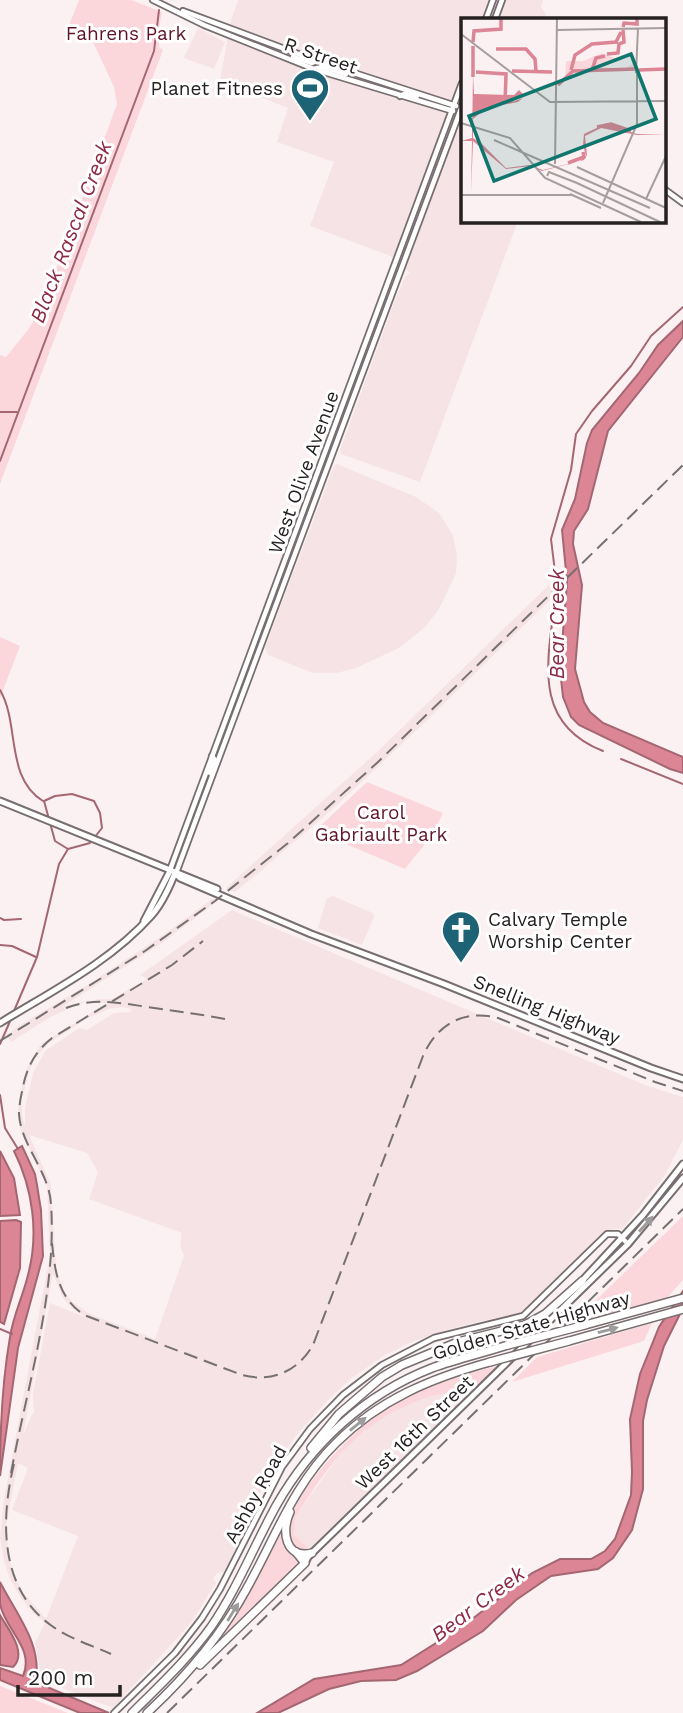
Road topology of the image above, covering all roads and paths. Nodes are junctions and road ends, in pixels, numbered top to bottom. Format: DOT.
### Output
graph roads {
  1 [pos="153,0"];
  2 [pos="493,0"];
  3 [pos="502,0"];
  4 [pos="176,9"];
  5 [pos="486,18"];
  6 [pos="495,18"];
  7 [pos="285,57"];
  8 [pos="317,61"];
  9 [pos="314,69"];
  10 [pos="351,73"];
  11 [pos="370,86"];
  12 [pos="461,88"];
  13 [pos="402,89"];
  14 [pos="421,95"];
  15 [pos="400,96"];
  16 [pos="453,108"];
  17 [pos="461,110"];
  18 [pos="461,113"];
  19 [pos="666,191"];
  20 [pos="683,204"];
  21 [pos="212,755"];
  22 [pos="211,780"];
  23 [pos="0,801"];
  24 [pos="172,872"];
  25 [pos="1,1022"];
  26 [pos="683,1079"];
  27 [pos="683,1164"];
  28 [pos="683,1178"];
  29 [pos="622,1238"];
  30 [pos="628,1244"];
  31 [pos="582,1281"];
  32 [pos="683,1298"];
  33 [pos="683,1309"];
  34 [pos="545,1325"];
  35 [pos="336,1442"];
  36 [pos="291,1481"];
  37 [pos="296,1552"];
  38 [pos="312,1553"];
  39 [pos="305,1563"];
  40 [pos="177,1685"];
  41 [pos="114,1712"];
  42 [pos="132,1713"];
  43 [pos="148,1713"];
  1 -- 4 [label="main road, R Street"];
  2 -- 5 [label="main road"];
  3 -- 6 [label="main road"];
  4 -- 7 [label="main road, R Street"];
  4 -- 8 [label="main road, R Street"];
  7 -- 8 [label="main road"];
  7 -- 9 [label="main road, R Street"];
  8 -- 10 [label="main road, R Street"];
  9 -- 10 [label="main road"];
  9 -- 11 [label="main road, R Street"];
  10 -- 13 [label="main road, R Street"];
  11 -- 13 [label="main road"];
  11 -- 15 [label="main road, R Street"];
  12 -- 16 [label="main road, West Olive Avenue"];
  13 -- 14 [label="main road, R Street"];
  14 -- 15 [label="main road"];
  14 -- 16 [label="main road, R Street"];
  15 -- 16 [label="main road, R Street"];
  16 -- 17 [label="main road, R Street"];
  16 -- 21 [label="main road, West Olive Avenue"];
  18 -- 22 [label="main road, West Olive Avenue"];
  19 -- 20 [label="main road"];
  21 -- 22 [label="main road"];
  21 -- 24 [label="main road, West Olive Avenue"];
  22 -- 24 [label="main road, West Olive Avenue"];
  23 -- 24 [label="main road, Snelling Highway"];
  24 -- 25 [label="main road"];
  24 -- 26 [label="main road, Snelling Highway"];
  27 -- 29 [label="main road, West 16th Street"];
  30 -- 28 [label="main road, West 16th Street, one-way"];
  29 -- 30 [label="main road"];
  29 -- 31 [label="main road, West 16th Street"];
  29 -- 41 [label="main road, Ashby Road"];
  30 -- 34 [label="main road, West 16th Street"];
  31 -- 34 [label="main road, West 16th Street"];
  31 -- 36 [label="highway"];
  32 -- 36 [label="highway, Golden State Highway, bridge"];
  35 -- 33 [label="highway, Golden State Highway, one-way, bridge"];
  34 -- 38 [label="main road, West 16th Street"];
  35 -- 37 [label="highway"];
  40 -- 35 [label="highway, Golden State Highway, one-way"];
  36 -- 42 [label="highway, Golden State Highway"];
  37 -- 38 [label="highway"];
  37 -- 39 [label="highway"];
  38 -- 39 [label="main road, West 16th Street"];
  39 -- 40 [label="highway"];
  40 -- 43 [label="highway, Golden State Highway"];
}
